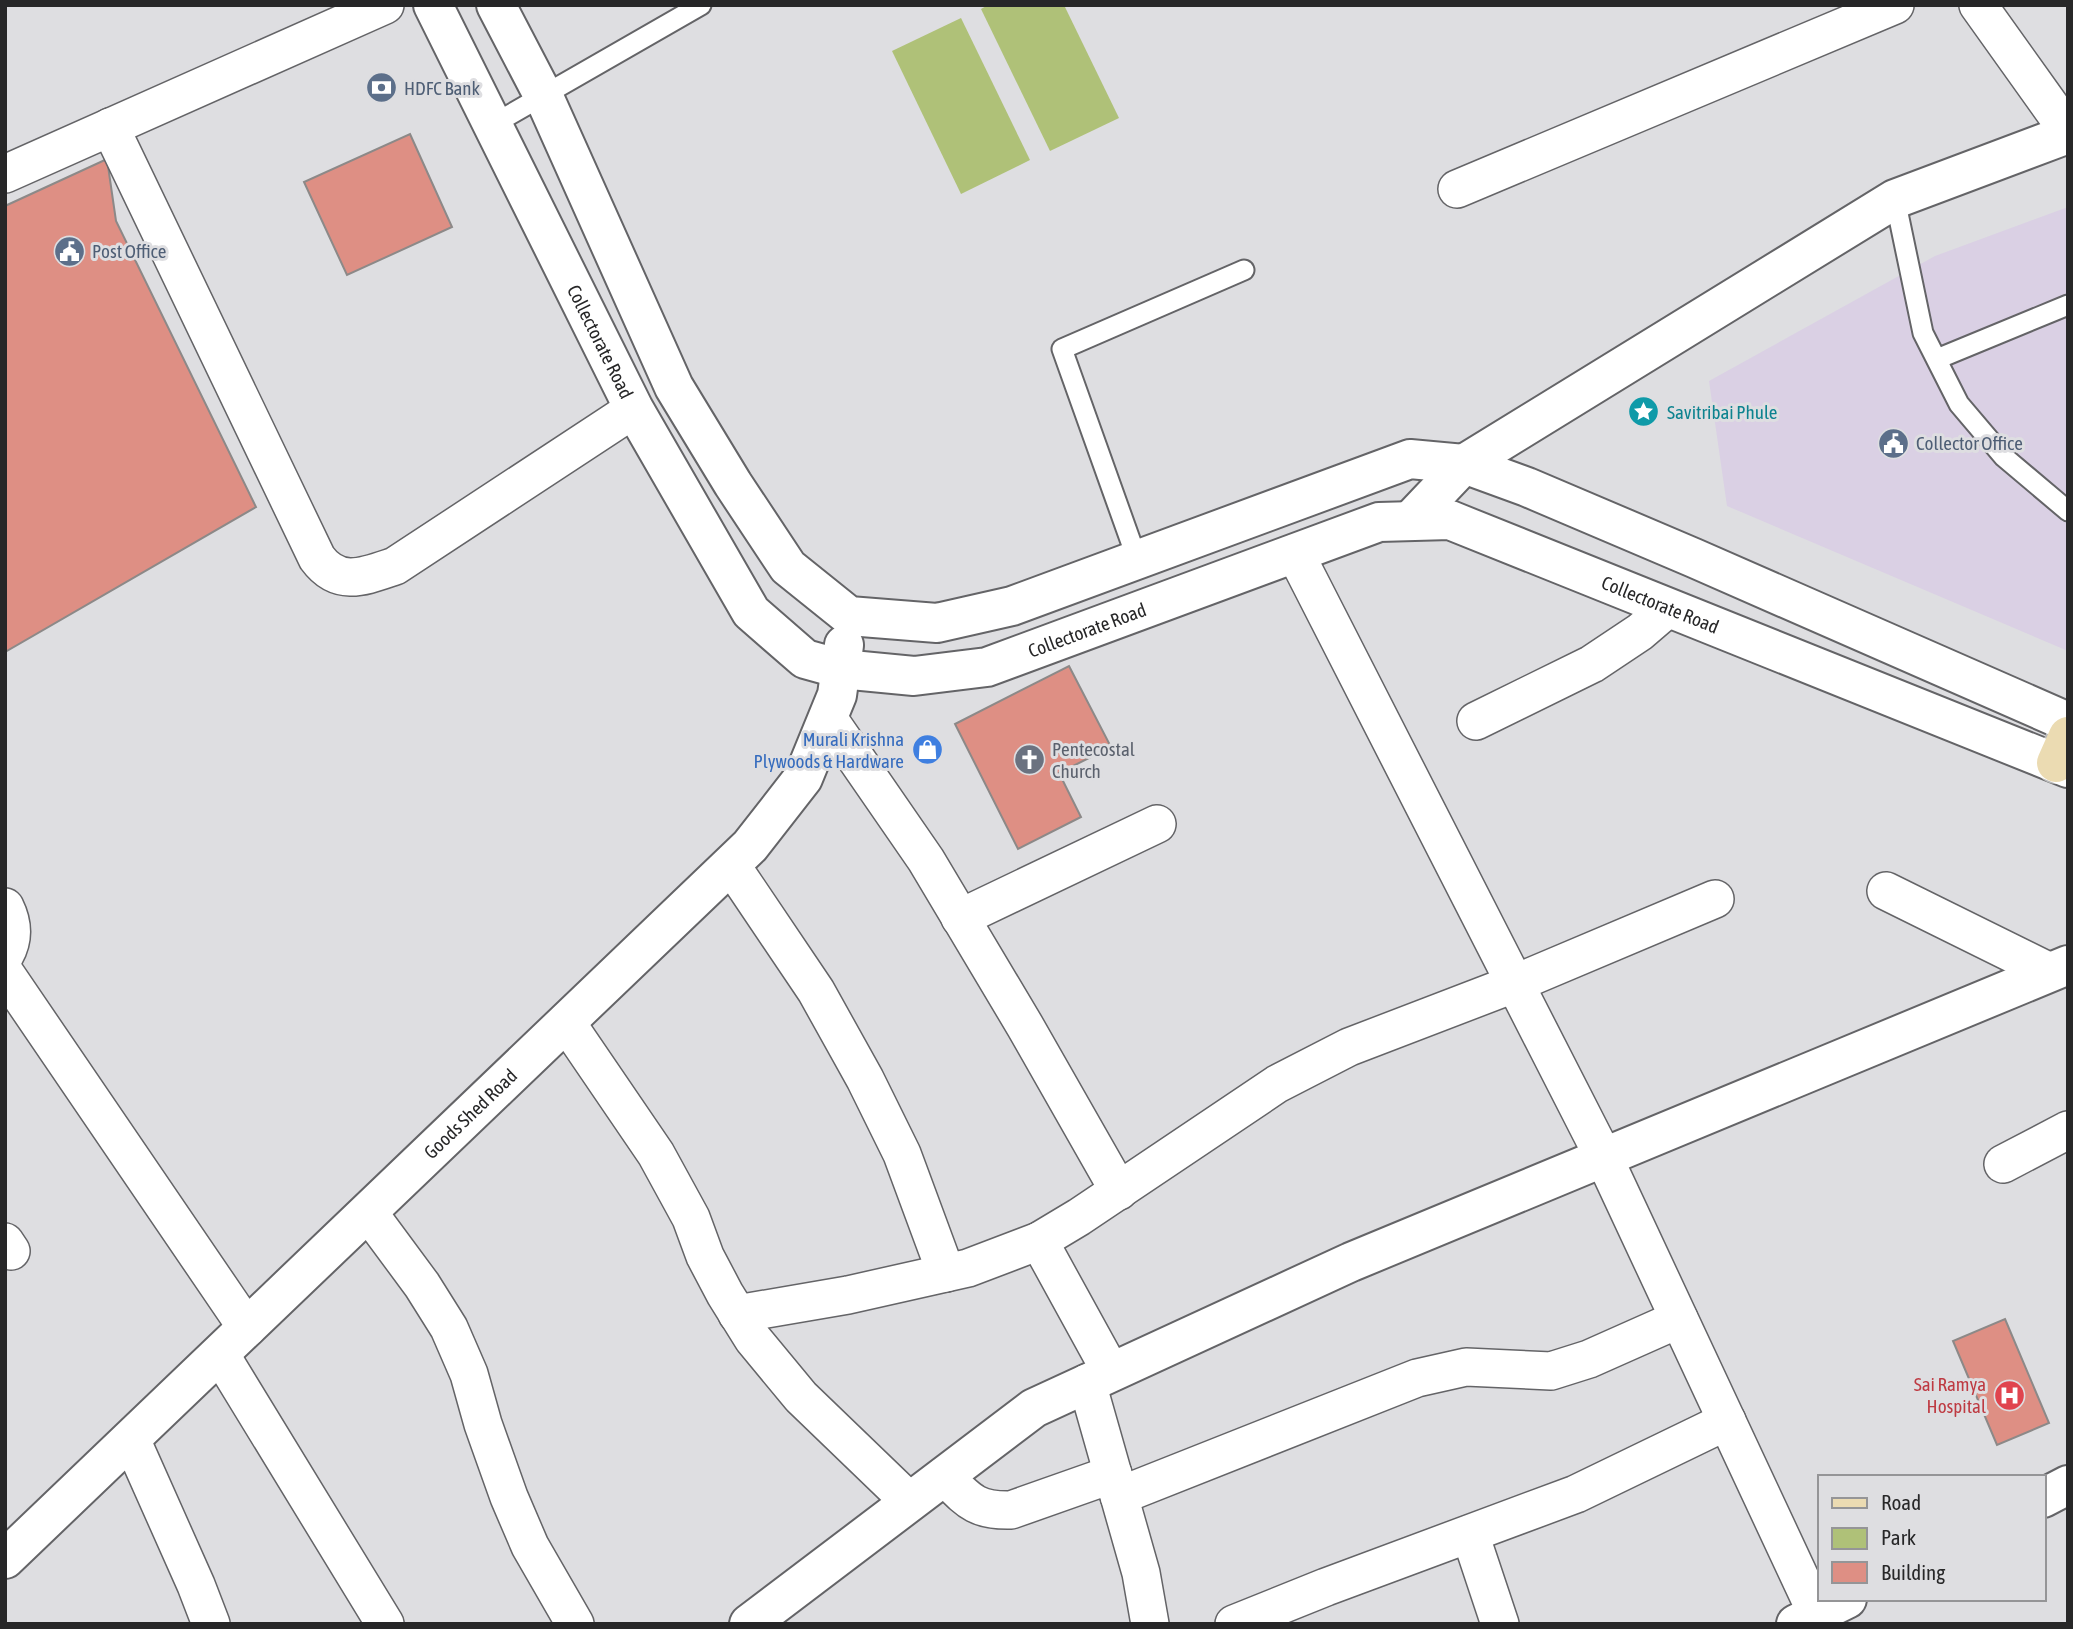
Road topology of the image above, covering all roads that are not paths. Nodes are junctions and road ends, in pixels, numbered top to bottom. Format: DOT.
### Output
graph roads {
  1 [pos="384,5"];
  2 [pos="433,5"];
  3 [pos="496,5"];
  4 [pos="702,5"];
  5 [pos="1895,5"];
  6 [pos="1978,5"];
  7 [pos="544,97"];
  8 [pos="492,125"];
  9 [pos="110,127"];
  10 [pos="2068,132"];
  11 [pos="5,174"];
  12 [pos="1457,188"];
  13 [pos="1895,199"];
  14 [pos="1244,270"];
  15 [pos="2068,305"];
  16 [pos="1937,359"];
  17 [pos="634,409"];
  18 [pos="1464,464"];
  19 [pos="2068,511"];
  20 [pos="1410,520"];
  21 [pos="1295,552"];
  22 [pos="1137,559"];
  23 [pos="1668,608"];
  24 [pos="849,616"];
  25 [pos="841,669"];
  26 [pos="828,718"];
  27 [pos="1476,721"];
  28 [pos="2068,722"];
  29 [pos="2064,756"];
  30 [pos="1157,824"];
  31 [pos="731,865"];
  32 [pos="1886,891"];
  33 [pos="1715,899"];
  34 [pos="5,907"];
  35 [pos="960,918"];
  36 [pos="5,955"];
  37 [pos="2059,968"];
  38 [pos="5,973"];
  39 [pos="1516,983"];
  40 [pos="566,1022"];
  41 [pos="2068,1130"];
  42 [pos="1604,1158"];
  43 [pos="2003,1164"];
  44 [pos="1119,1191"];
  45 [pos="368,1212"];
  46 [pos="1039,1241"];
  47 [pos="946,1273"];
  48 [pos="737,1314"];
  49 [pos="1679,1319"];
  50 [pos="247,1328"];
  51 [pos="220,1354"];
  52 [pos="1099,1378"];
  53 [pos="1727,1421"];
  54 [pos="131,1438"];
  55 [pos="944,1476"];
  56 [pos="1116,1485"];
  57 [pos="2068,1485"];
  58 [pos="2045,1497"];
  59 [pos="910,1502"];
  60 [pos="1470,1534"];
  61 [pos="5,1559"];
  62 [pos="1820,1613"];
  63 [pos="211,1624"];
  64 [pos="385,1624"];
  65 [pos="575,1624"];
  66 [pos="749,1624"];
  67 [pos="1150,1624"];
  68 [pos="1234,1624"];
  69 [pos="1500,1624"];
  1 -- 9 [label="street"];
  2 -- 8 [label="street, Collectorate Road"];
  3 -- 7 [label="street"];
  4 -- 7 [label="lane"];
  5 -- 12 [label="street"];
  6 -- 10 [label="street"];
  7 -- 8 [label="lane"];
  7 -- 24 [label="street"];
  8 -- 17 [label="street, Collectorate Road"];
  9 -- 11 [label="street"];
  9 -- 17 [label="street"];
  10 -- 13 [label="street"];
  13 -- 16 [label="lane"];
  13 -- 18 [label="street"];
  14 -- 22 [label="lane"];
  15 -- 16 [label="lane"];
  16 -- 19 [label="lane"];
  17 -- 25 [label="street, Collectorate Road"];
  18 -- 20 [label="street"];
  18 -- 22 [label="street"];
  18 -- 28 [label="street"];
  20 -- 21 [label="street, Collectorate Road"];
  20 -- 23 [label="street, Collectorate Road"];
  21 -- 25 [label="street, Collectorate Road"];
  21 -- 39 [label="street"];
  22 -- 24 [label="street"];
  23 -- 27 [label="street"];
  23 -- 29 [label="street, Collectorate Road"];
  24 -- 25 [label="street, Goods Shed Road"];
  25 -- 26 [label="street, Goods Shed Road"];
  26 -- 31 [label="street, Goods Shed Road"];
  26 -- 35 [label="street"];
  30 -- 35 [label="street"];
  31 -- 40 [label="street, Goods Shed Road"];
  31 -- 47 [label="street"];
  32 -- 37 [label="street"];
  33 -- 39 [label="street"];
  34 -- 36 [label="street"];
  35 -- 44 [label="street"];
  37 -- 42 [label="street"];
  38 -- 50 [label="street"];
  39 -- 42 [label="street"];
  39 -- 44 [label="street"];
  40 -- 45 [label="street, Goods Shed Road"];
  40 -- 48 [label="street"];
  41 -- 43 [label="street"];
  42 -- 49 [label="street"];
  42 -- 52 [label="street"];
  44 -- 46 [label="street"];
  45 -- 50 [label="street, Goods Shed Road"];
  45 -- 65 [label="street"];
  46 -- 47 [label="street"];
  46 -- 52 [label="street"];
  47 -- 48 [label="street"];
  48 -- 59 [label="street"];
  49 -- 53 [label="street"];
  49 -- 56 [label="street"];
  50 -- 51 [label="street, Goods Shed Road"];
  51 -- 54 [label="street, Goods Shed Road"];
  51 -- 64 [label="street"];
  52 -- 55 [label="street"];
  52 -- 56 [label="street"];
  53 -- 60 [label="street"];
  53 -- 62 [label="street"];
  54 -- 61 [label="street, Goods Shed Road"];
  54 -- 63 [label="street"];
  55 -- 56 [label="street"];
  55 -- 59 [label="street"];
  56 -- 67 [label="street"];
  57 -- 58 [label="street"];
  59 -- 66 [label="street"];
  60 -- 68 [label="street"];
  60 -- 69 [label="street"];
}
